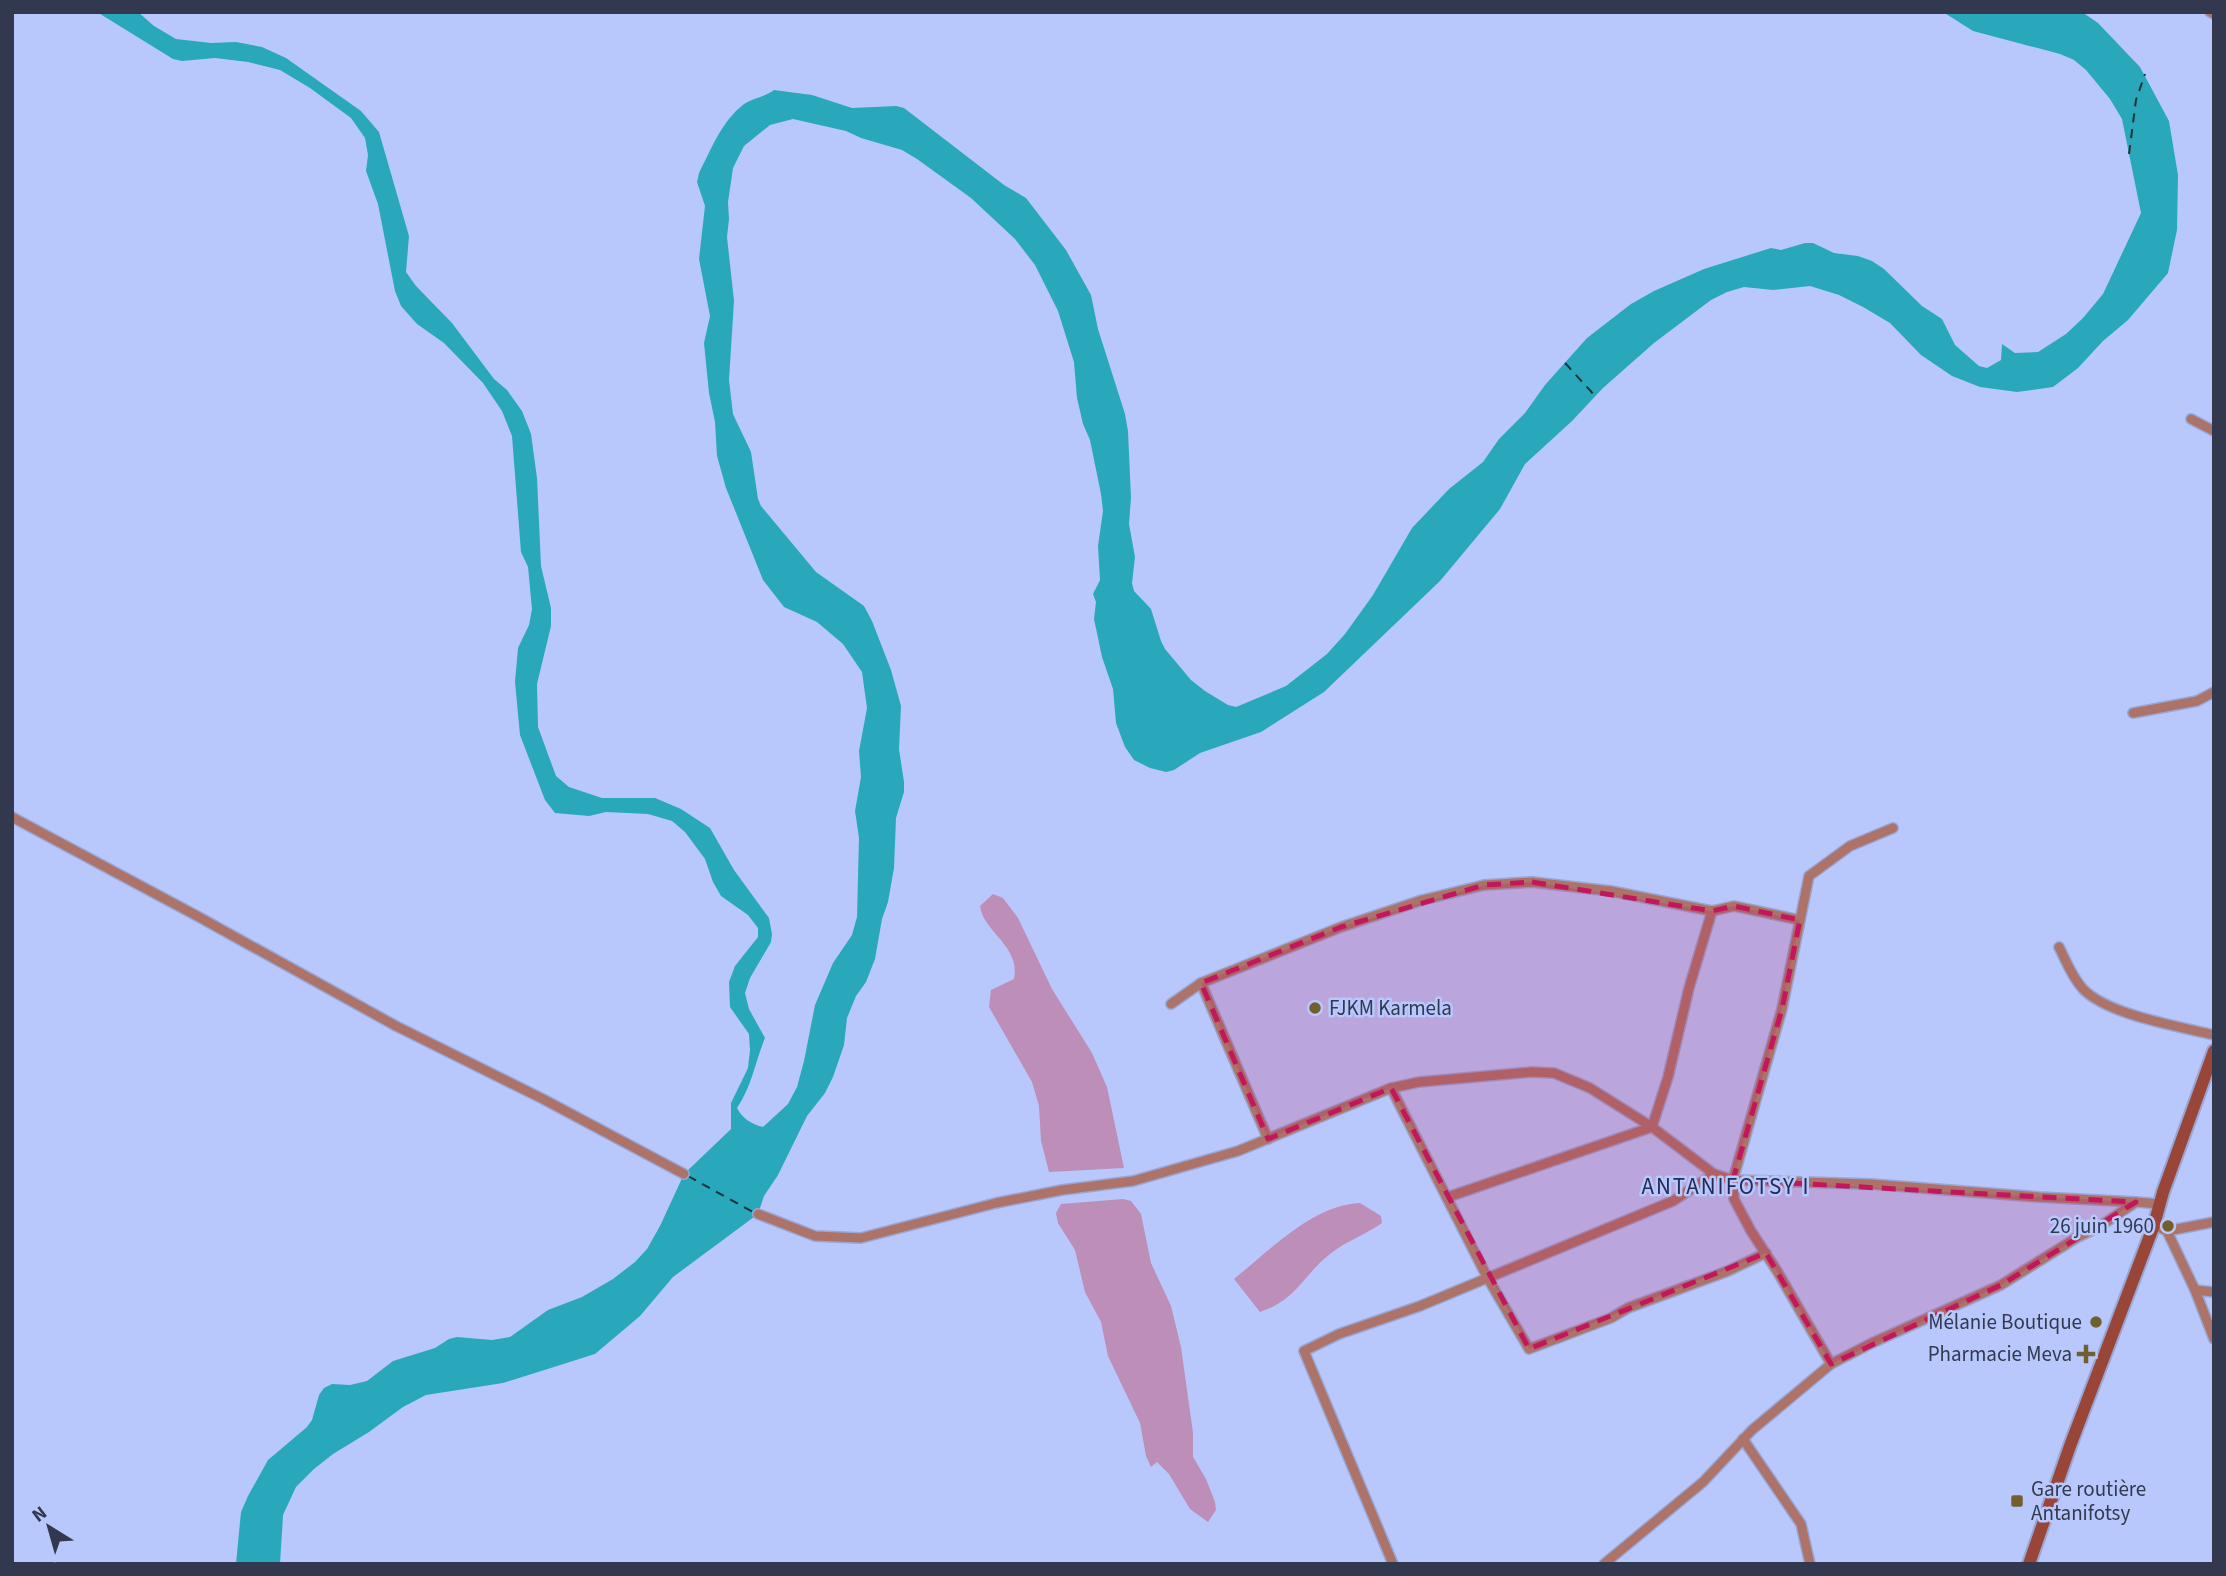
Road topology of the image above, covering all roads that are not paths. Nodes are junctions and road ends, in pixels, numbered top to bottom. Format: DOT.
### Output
graph roads {
  1 [pos="2191,419"];
  2 [pos="2214,431"];
  3 [pos="2214,692"];
  4 [pos="2133,713"];
  5 [pos="12,817"];
  6 [pos="1893,828"];
  7 [pos="1712,911"];
  8 [pos="1800,920"];
  9 [pos="2059,947"];
  10 [pos="1201,984"];
  11 [pos="1171,1004"];
  12 [pos="2214,1035"];
  13 [pos="2214,1051"];
  14 [pos="1391,1088"];
  15 [pos="1652,1127"];
  16 [pos="1268,1139"];
  17 [pos="684,1174"];
  18 [pos="1714,1174"];
  19 [pos="1733,1180"];
  20 [pos="1448,1197"];
  21 [pos="2136,1202"];
  22 [pos="2159,1204"];
  23 [pos="758,1214"];
  24 [pos="2214,1222"];
  25 [pos="2154,1225"];
  26 [pos="2167,1231"];
  27 [pos="1766,1253"];
  28 [pos="1488,1278"];
  29 [pos="2195,1290"];
  30 [pos="2214,1292"];
  31 [pos="2214,1339"];
  32 [pos="1831,1364"];
  33 [pos="1743,1439"];
  34 [pos="1393,1564"];
  35 [pos="1604,1564"];
  36 [pos="1810,1564"];
  37 [pos="2029,1564"];
  1 -- 2 [label="street"];
  3 -- 4 [label="street"];
  5 -- 17 [label="street"];
  6 -- 8 [label="street"];
  7 -- 8 [label="street"];
  7 -- 10 [label="street"];
  7 -- 15 [label="street"];
  8 -- 19 [label="street"];
  9 -- 12 [label="street"];
  10 -- 11 [label="street"];
  10 -- 16 [label="street"];
  13 -- 22 [label="main road"];
  14 -- 15 [label="street"];
  14 -- 16 [label="street"];
  14 -- 20 [label="street"];
  15 -- 18 [label="street"];
  15 -- 20 [label="street"];
  16 -- 23 [label="street"];
  18 -- 19 [label="street"];
  18 -- 28 [label="street"];
  19 -- 21 [label="street"];
  19 -- 27 [label="street"];
  20 -- 28 [label="street"];
  21 -- 22 [label="street"];
  21 -- 32 [label="street"];
  22 -- 25 [label="main road"];
  24 -- 26 [label="street"];
  25 -- 26 [label="street"];
  25 -- 37 [label="main road"];
  26 -- 29 [label="street"];
  27 -- 28 [label="street"];
  27 -- 32 [label="street"];
  28 -- 34 [label="street"];
  29 -- 30 [label="street"];
  29 -- 31 [label="street"];
  32 -- 33 [label="street"];
  33 -- 35 [label="street"];
  33 -- 36 [label="street"];
}
